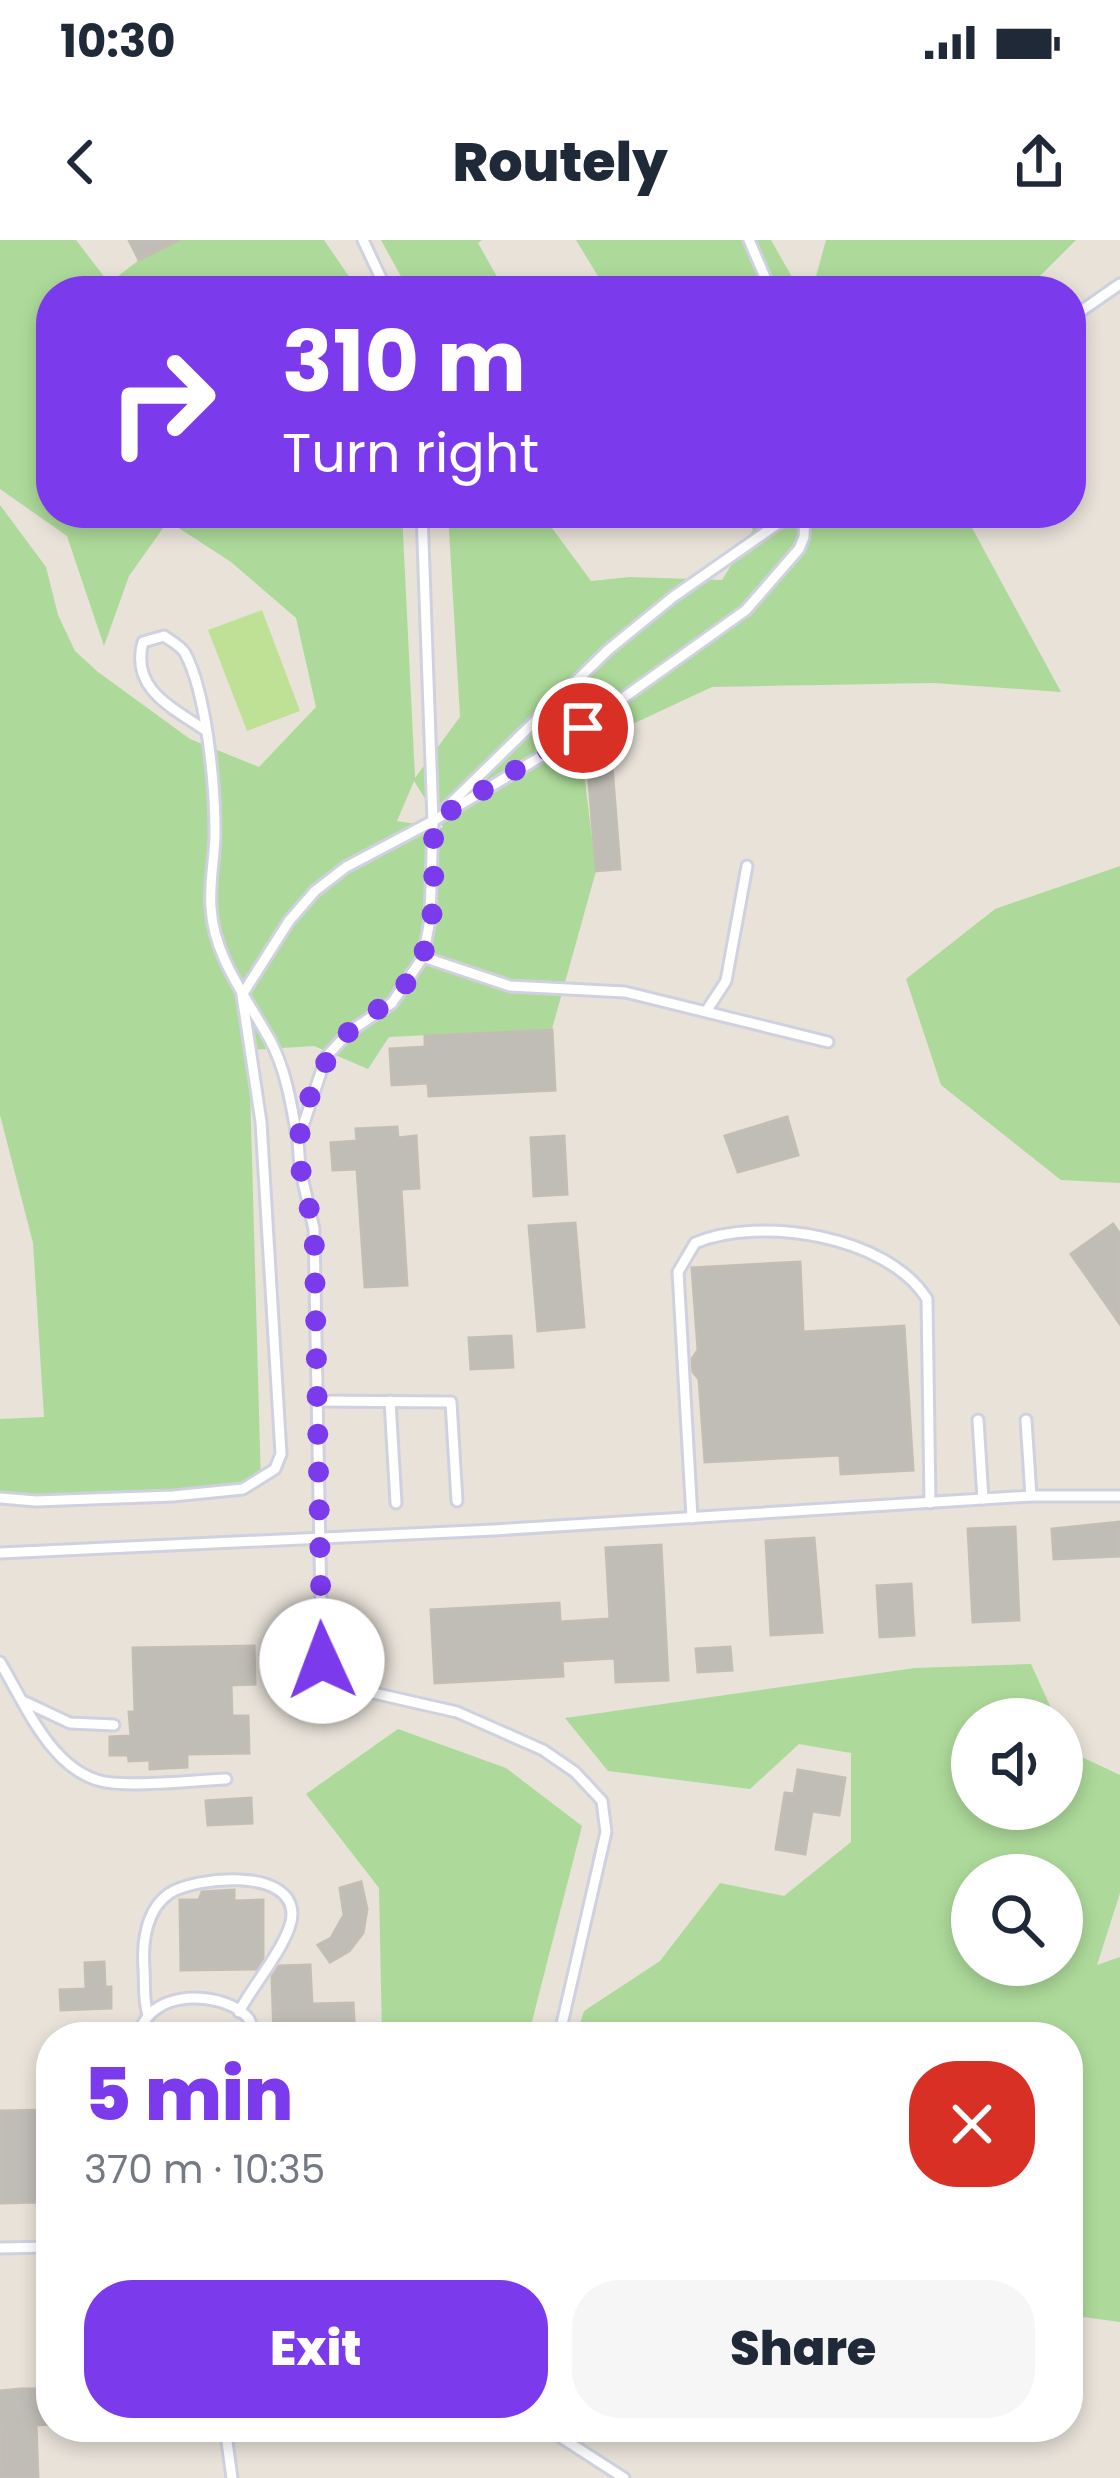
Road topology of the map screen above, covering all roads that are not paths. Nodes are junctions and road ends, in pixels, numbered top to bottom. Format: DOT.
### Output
graph roads {
  1 [pos="364,240"];
  2 [pos="749,240"];
  3 [pos="380,276"];
  4 [pos="765,276"];
  5 [pos="1120,284"];
  6 [pos="1086,308"];
  7 [pos="423,528"];
  8 [pos="772,528"];
  9 [pos="804,528"];
  10 [pos="205,730"];
  11 [pos="434,821"];
  12 [pos="747,866"];
  13 [pos="423,957"];
  14 [pos="242,994"];
  15 [pos="707,1010"];
  16 [pos="828,1042"];
  17 [pos="298,1141"];
  18 [pos="316,1401"];
  19 [pos="390,1402"];
  20 [pos="978,1420"];
  21 [pos="1026,1420"];
  22 [pos="1030,1496"];
  23 [pos="1120,1496"];
  24 [pos="0,1498"];
  25 [pos="982,1499"];
  26 [pos="457,1502"];
  27 [pos="930,1502"];
  28 [pos="396,1503"];
  29 [pos="692,1518"];
  30 [pos="318,1538"];
  31 [pos="0,1553"];
  32 [pos="320,1614"];
  33 [pos="298,1624"];
  34 [pos="321,1639"];
  35 [pos="0,1662"];
  36 [pos="326,1670"];
  37 [pos="308,1687"];
  38 [pos="347,1687"];
  39 [pos="23,1701"];
  40 [pos="114,1724"];
  41 [pos="226,1779"];
  42 [pos="239,2012"];
  43 [pos="148,2015"];
  44 [pos="144,2022"];
  45 [pos="250,2022"];
  46 [pos="562,2022"];
  47 [pos="36,2247"];
  48 [pos="0,2248"];
  49 [pos="226,2442"];
  50 [pos="568,2442"];
  51 [pos="232,2478"];
  52 [pos="624,2478"];
  1 -- 3 [label="lane"];
  2 -- 4 [label="lane"];
  5 -- 6 [label="lane"];
  7 -- 11 [label="lane"];
  8 -- 11 [label="lane"];
  9 -- 11 [label="lane"];
  10 -- 10 [label="lane"];
  10 -- 14 [label="lane"];
  11 -- 13 [label="lane"];
  11 -- 14 [label="lane"];
  12 -- 15 [label="lane"];
  13 -- 15 [label="lane"];
  13 -- 17 [label="lane"];
  14 -- 17 [label="lane"];
  14 -- 24 [label="lane"];
  15 -- 16 [label="lane"];
  17 -- 18 [label="lane"];
  18 -- 19 [label="lane"];
  18 -- 30 [label="lane"];
  19 -- 26 [label="lane"];
  19 -- 28 [label="lane"];
  20 -- 25 [label="lane"];
  21 -- 22 [label="lane"];
  22 -- 23 [label="lane"];
  22 -- 25 [label="lane"];
  25 -- 27 [label="lane"];
  27 -- 29 [label="lane"];
  27 -- 29 [label="lane"];
  29 -- 30 [label="lane"];
  30 -- 31 [label="lane"];
  30 -- 32 [label="lane"];
  32 -- 33 [label="lane"];
  32 -- 34 [label="lane"];
  33 -- 34 [label="lane"];
  33 -- 37 [label="lane"];
  34 -- 36 [label="lane"];
  35 -- 39 [label="lane"];
  36 -- 37 [label="lane"];
  36 -- 38 [label="lane"];
  37 -- 38 [label="lane"];
  38 -- 46 [label="lane"];
  39 -- 40 [label="lane"];
  39 -- 41 [label="lane"];
  42 -- 43 [label="lane"];
  42 -- 43 [label="lane"];
  42 -- 45 [label="lane"];
  43 -- 44 [label="lane"];
  47 -- 48 [label="lane"];
  49 -- 51 [label="lane"];
  50 -- 52 [label="lane"];
}
